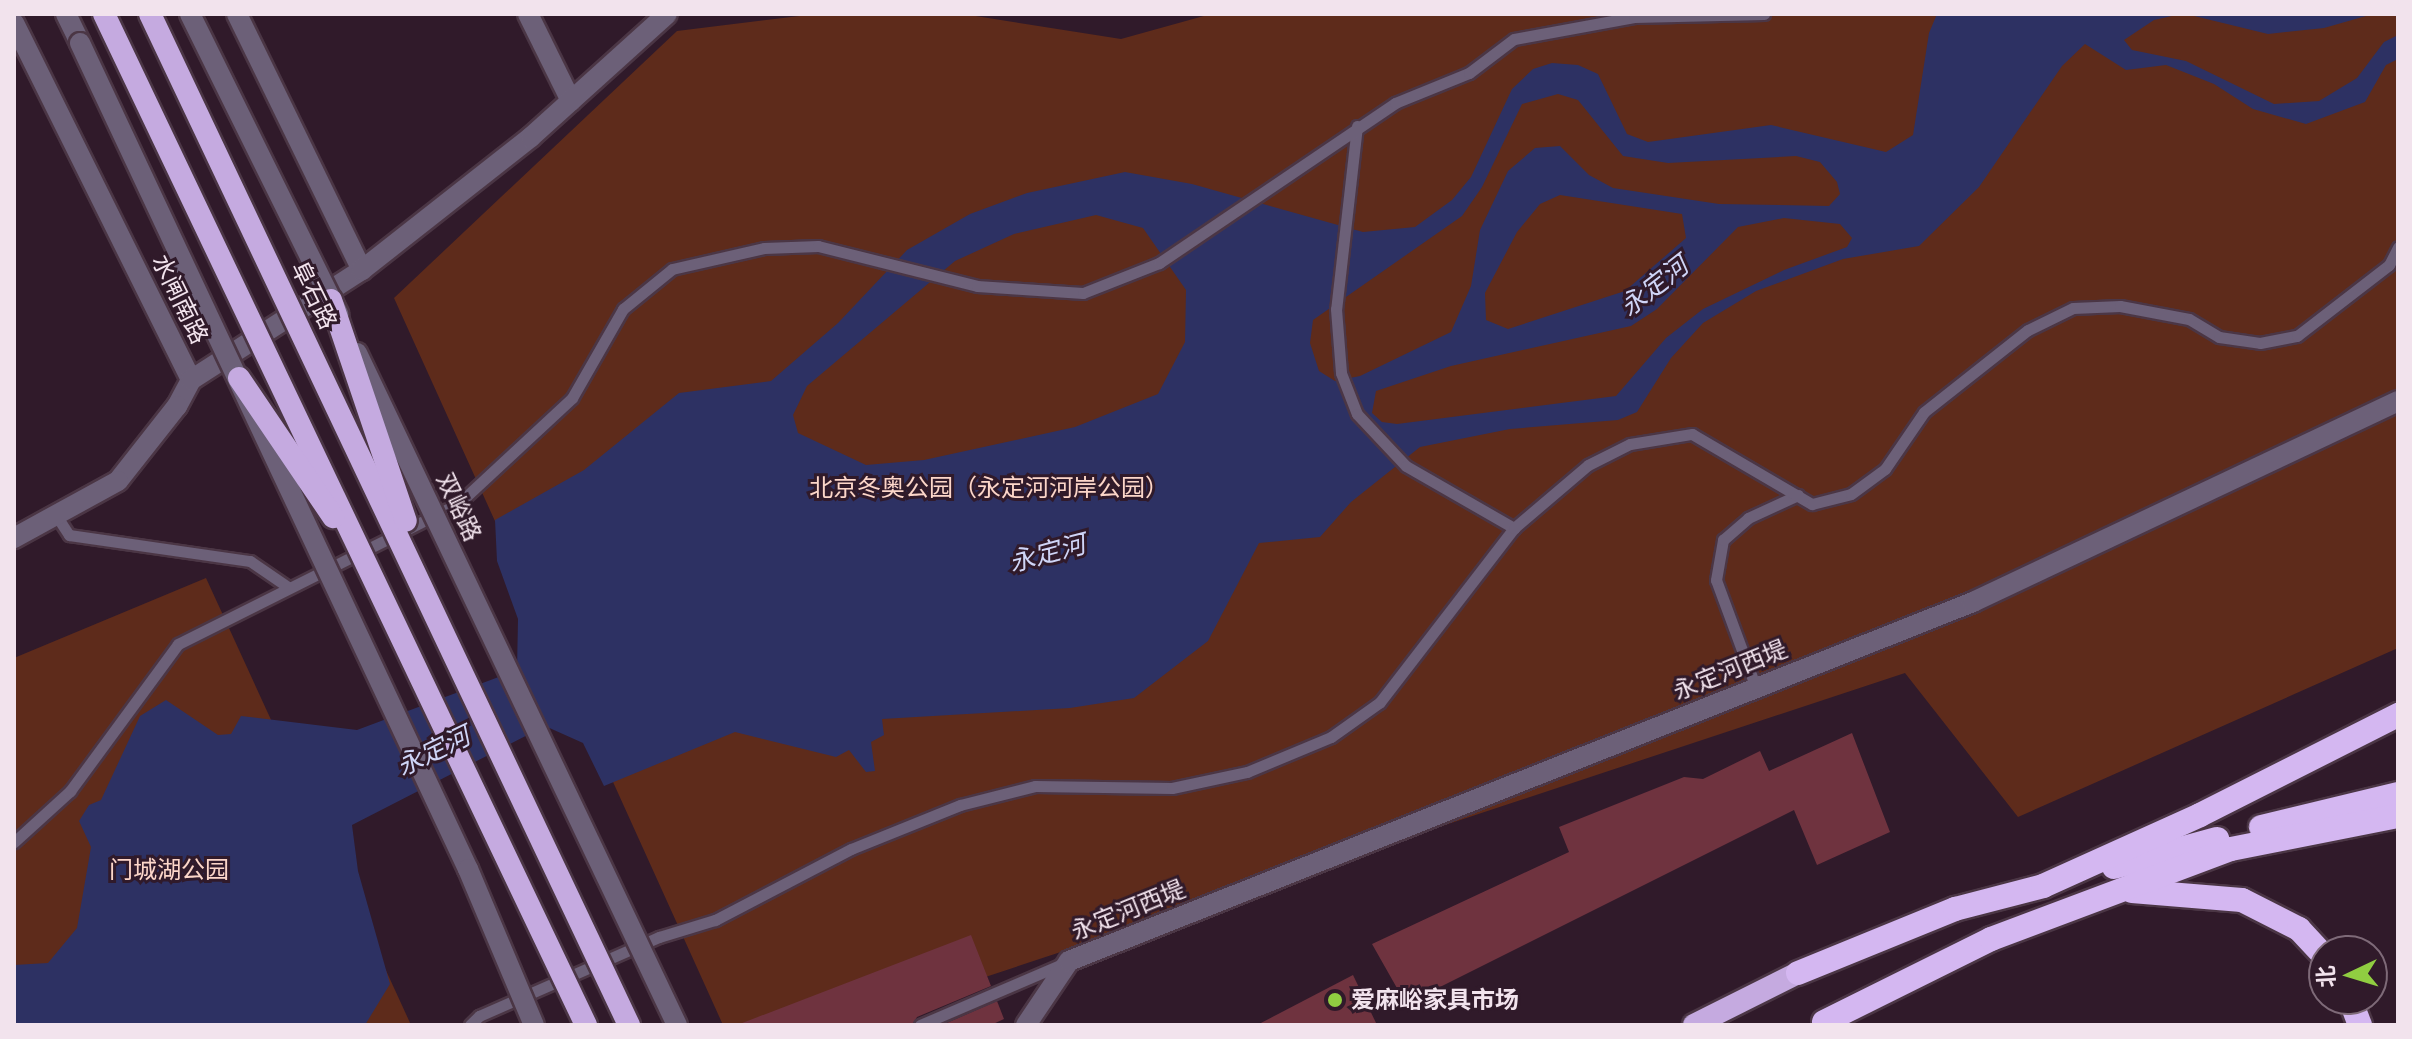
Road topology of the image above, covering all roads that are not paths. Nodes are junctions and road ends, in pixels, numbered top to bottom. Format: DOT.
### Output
graph roads {
  1 [pos="66,14"];
  2 [pos="104,14"];
  3 [pos="150,14"];
  4 [pos="190,14"];
  5 [pos="237,14"];
  6 [pos="528,14"];
  7 [pos="667,14"];
  8 [pos="1764,14"];
  9 [pos="14,23"];
  10 [pos="571,101"];
  11 [pos="1357,126"];
  12 [pos="2398,247"];
  13 [pos="362,270"];
  14 [pos="331,300"];
  15 [pos="239,378"];
  16 [pos="191,380"];
  17 [pos="2398,401"];
  18 [pos="1798,495"];
  19 [pos="56,515"];
  20 [pos="1514,528"];
  21 [pos="14,538"];
  22 [pos="366,564"];
  23 [pos="288,587"];
  24 [pos="430,598"];
  25 [pos="1756,688"];
  26 [pos="2398,715"];
  27 [pos="2398,794"];
  28 [pos="2398,816"];
  29 [pos="14,842"];
  30 [pos="2043,886"];
  31 [pos="2122,890"];
  32 [pos="2308,939"];
  33 [pos="1069,961"];
  34 [pos="1798,973"];
  35 [pos="476,1022"];
  36 [pos="1822,1024"];
  37 [pos="534,1025"];
  38 [pos="586,1025"];
  39 [pos="629,1025"];
  40 [pos="677,1025"];
  41 [pos="920,1025"];
  42 [pos="1026,1025"];
  43 [pos="1694,1025"];
  1 -- 15 [label="street, bridge"];
  2 -- 22 [label="highway, bridge"];
  3 -- 24 [label="highway, 阜石路, bridge"];
  4 -- 14 [label="street, 双峪路, bridge"];
  5 -- 13 [label="street"];
  6 -- 10 [label="street"];
  7 -- 10 [label="street"];
  8 -- 11 [label="lane"];
  9 -- 16 [label="street, 水闸南路"];
  10 -- 13 [label="street"];
  11 -- 20 [label="lane"];
  11 -- 23 [label="lane"];
  12 -- 18 [label="lane"];
  13 -- 16 [label="street"];
  14 -- 24 [label="highway, bridge"];
  14 -- 40 [label="street, 双峪路, bridge"];
  15 -- 22 [label="highway, bridge"];
  15 -- 37 [label="street, bridge"];
  16 -- 19 [label="street, 水闸南路"];
  17 -- 25 [label="street, 永定河西堤"];
  18 -- 20 [label="lane"];
  18 -- 25 [label="lane"];
  19 -- 21 [label="street, 水闸南路"];
  19 -- 23 [label="lane"];
  20 -- 35 [label="lane"];
  22 -- 38 [label="highway, bridge"];
  23 -- 29 [label="lane"];
  24 -- 39 [label="highway, bridge"];
  25 -- 33 [label="street, 永定河西堤"];
  26 -- 30 [label="highway"];
  27 -- 30 [label="highway"];
  28 -- 31 [label="highway"];
  30 -- 34 [label="highway"];
  31 -- 32 [label="highway"];
  31 -- 36 [label="highway"];
  33 -- 41 [label="lane"];
  33 -- 42 [label="street"];
  34 -- 43 [label="highway"];
}
